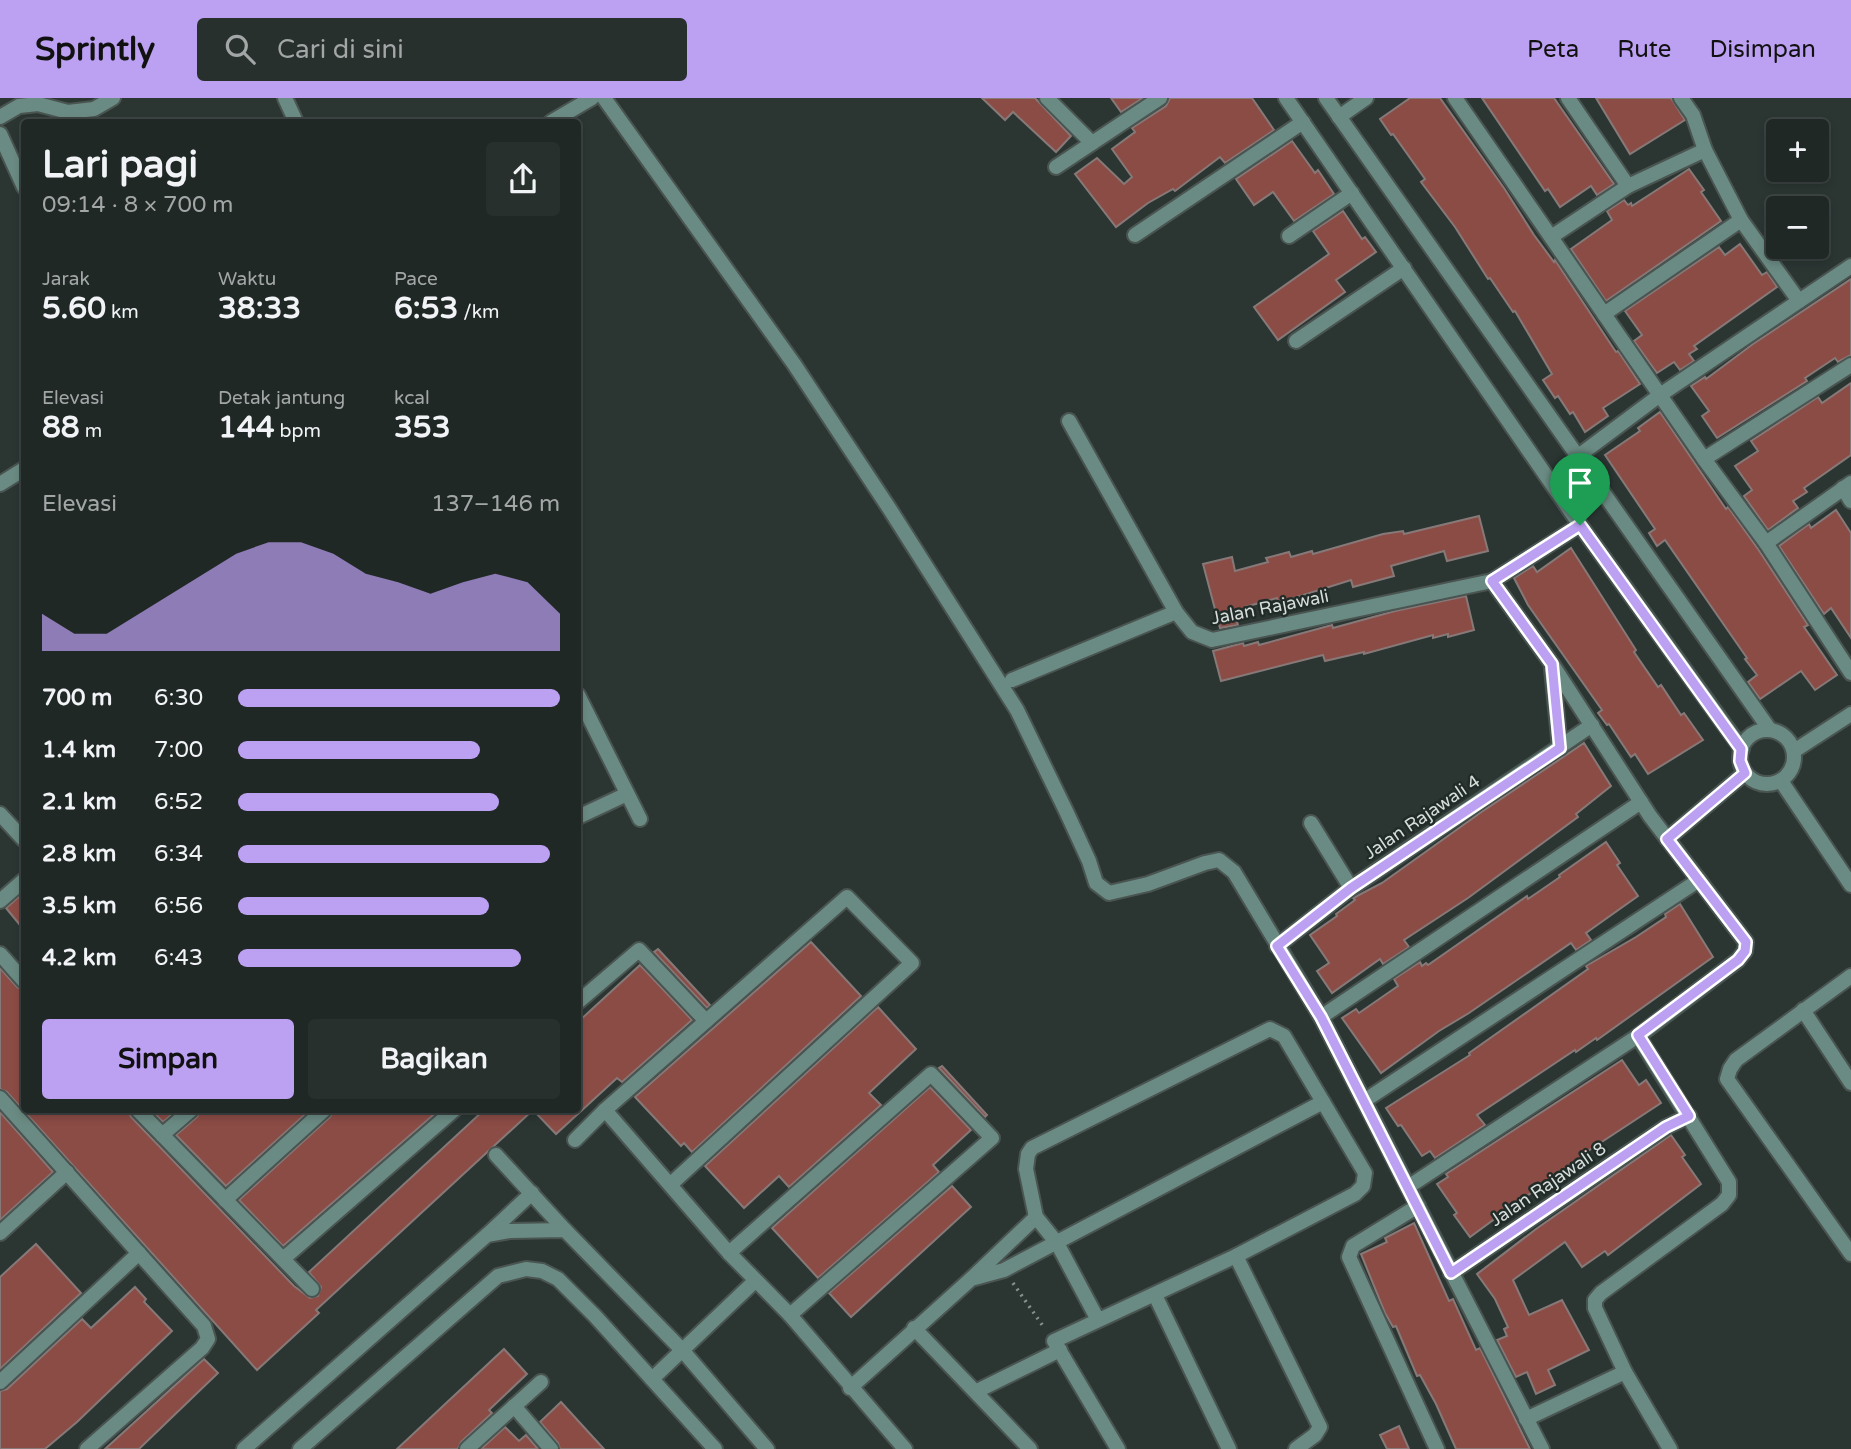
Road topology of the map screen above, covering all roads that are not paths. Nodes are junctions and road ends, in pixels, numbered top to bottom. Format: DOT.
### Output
graph roads {
  1 [pos="113,98"];
  2 [pos="285,98"];
  3 [pos="592,98"];
  4 [pos="604,98"];
  5 [pos="1047,98"];
  6 [pos="1160,98"];
  7 [pos="1286,98"];
  8 [pos="1326,98"];
  9 [pos="1366,98"];
  10 [pos="1455,98"];
  11 [pos="1568,98"];
  12 [pos="1681,98"];
  13 [pos="0,117"];
  14 [pos="1339,117"];
  15 [pos="295,119"];
  16 [pos="556,119"];
  17 [pos="1303,122"];
  18 [pos="0,134"];
  19 [pos="1093,143"];
  20 [pos="1705,150"];
  21 [pos="1056,167"];
  22 [pos="21,180"];
  23 [pos="1628,186"];
  24 [pos="1352,193"];
  25 [pos="1741,220"];
  26 [pos="1135,234"];
  27 [pos="1289,236"];
  28 [pos="1551,237"];
  29 [pos="1851,266"];
  30 [pos="1404,268"];
  31 [pos="1799,301"];
  32 [pos="1604,314"];
  33 [pos="1296,341"];
  34 [pos="1851,365"];
  35 [pos="1660,395"];
  36 [pos="1069,421"];
  37 [pos="1577,457"];
  38 [pos="1703,459"];
  39 [pos="21,472"];
  40 [pos="0,484"];
  41 [pos="1848,491"];
  42 [pos="1580,525"];
  43 [pos="1766,543"];
  44 [pos="1492,581"];
  45 [pos="1176,612"];
  46 [pos="1552,664"];
  47 [pos="1851,673"];
  48 [pos="1013,680"];
  49 [pos="581,701"];
  50 [pos="1850,717"];
  51 [pos="1592,725"];
  52 [pos="1770,730"];
  53 [pos="1560,748"];
  54 [pos="1741,749"];
  55 [pos="1794,751"];
  56 [pos="1745,773"];
  57 [pos="1781,781"];
  58 [pos="627,794"];
  59 [pos="1641,802"];
  60 [pos="0,814"];
  61 [pos="581,816"];
  62 [pos="640,819"];
  63 [pos="1311,823"];
  64 [pos="21,837"];
  65 [pos="1667,839"];
  66 [pos="1699,880"];
  67 [pos="21,883"];
  68 [pos="1851,885"];
  69 [pos="1351,888"];
  70 [pos="0,901"];
  71 [pos="1277,946"];
  72 [pos="0,954"];
  73 [pos="1851,976"];
  74 [pos="21,978"];
  75 [pos="581,994"];
  76 [pos="1803,1010"];
  77 [pos="1321,1017"];
  78 [pos="706,1021"];
  79 [pos="1638,1035"];
  80 [pos="1851,1083"];
  81 [pos="0,1098"];
  82 [pos="1364,1101"];
  83 [pos="1323,1102"];
  84 [pos="605,1110"];
  85 [pos="141,1113"];
  86 [pos="188,1113"];
  87 [pos="321,1113"];
  88 [pos="451,1113"];
  89 [pos="1689,1116"];
  90 [pos="162,1135"];
  91 [pos="575,1140"];
  92 [pos="496,1156"];
  93 [pos="68,1172"];
  94 [pos="671,1184"];
  95 [pos="1408,1187"];
  96 [pos="532,1193"];
  97 [pos="225,1200"];
  98 [pos="1418,1206"];
  99 [pos="1036,1217"];
  100 [pos="565,1230"];
  101 [pos="0,1233"];
  102 [pos="487,1235"];
  103 [pos="1057,1243"];
  104 [pos="139,1253"];
  105 [pos="729,1253"];
  106 [pos="1851,1254"];
  107 [pos="1236,1256"];
  108 [pos="284,1259"];
  109 [pos="1451,1273"];
  110 [pos="971,1279"];
  111 [pos="755,1281"];
  112 [pos="312,1289"];
  113 [pos="1155,1295"];
  114 [pos="790,1315"];
  115 [pos="1098,1320"];
  116 [pos="914,1328"];
  117 [pos="1057,1346"];
  118 [pos="680,1354"];
  119 [pos="1625,1372"];
  120 [pos="656,1375"];
  121 [pos="0,1382"];
  122 [pos="541,1382"];
  123 [pos="850,1388"];
  124 [pos="977,1391"];
  125 [pos="514,1406"];
  126 [pos="1526,1419"];
  127 [pos="88,1449"];
  128 [pos="244,1449"];
  129 [pos="300,1449"];
  130 [pos="467,1449"];
  131 [pos="551,1449"];
  132 [pos="715,1449"];
  133 [pos="767,1449"];
  134 [pos="905,1449"];
  135 [pos="1030,1449"];
  136 [pos="1118,1449"];
  137 [pos="1229,1449"];
  138 [pos="1296,1449"];
  139 [pos="1437,1449"];
  140 [pos="1542,1449"];
  141 [pos="1670,1449"];
  1 -- 13 [label="street"];
  2 -- 15 [label="street"];
  3 -- 16 [label="street"];
  4 -- 71 [label="street"];
  5 -- 19 [label="street"];
  6 -- 19 [label="street"];
  7 -- 17 [label="street"];
  8 -- 14 [label="street"];
  9 -- 14 [label="street"];
  10 -- 28 [label="street"];
  11 -- 23 [label="street"];
  12 -- 20 [label="street"];
  14 -- 37 [label="street"];
  17 -- 24 [label="street"];
  17 -- 26 [label="street"];
  18 -- 22 [label="street"];
  19 -- 21 [label="street"];
  20 -- 23 [label="street"];
  20 -- 25 [label="street"];
  23 -- 28 [label="street"];
  24 -- 27 [label="street"];
  24 -- 30 [label="street"];
  25 -- 31 [label="street"];
  25 -- 32 [label="street"];
  28 -- 32 [label="street"];
  29 -- 31 [label="street"];
  30 -- 33 [label="street"];
  30 -- 42 [label="street"];
  31 -- 35 [label="street"];
  32 -- 35 [label="street"];
  34 -- 38 [label="street"];
  35 -- 37 [label="street"];
  35 -- 38 [label="street"];
  36 -- 45 [label="street, Jalan Rajawali"];
  37 -- 52 [label="street"];
  38 -- 43 [label="street"];
  39 -- 40 [label="street"];
  41 -- 43 [label="street"];
  42 -- 44 [label="street, Jalan Rajawali"];
  42 -- 54 [label="street"];
  43 -- 47 [label="street"];
  44 -- 45 [label="street, Jalan Rajawali"];
  44 -- 46 [label="street"];
  45 -- 48 [label="street"];
  46 -- 51 [label="street"];
  46 -- 53 [label="street"];
  49 -- 58 [label="street"];
  50 -- 55 [label="street"];
  51 -- 53 [label="street, Jalan Rajawali 4"];
  51 -- 59 [label="street"];
  52 -- 54 [label="street"];
  52 -- 55 [label="street"];
  53 -- 69 [label="street, Jalan Rajawali 4"];
  54 -- 56 [label="street"];
  55 -- 57 [label="street"];
  56 -- 57 [label="street"];
  56 -- 65 [label="street"];
  57 -- 68 [label="street"];
  58 -- 61 [label="street"];
  58 -- 62 [label="street"];
  59 -- 65 [label="street"];
  59 -- 77 [label="street"];
  60 -- 64 [label="street"];
  63 -- 69 [label="street"];
  65 -- 66 [label="street"];
  66 -- 79 [label="street"];
  66 -- 82 [label="street"];
  67 -- 70 [label="street"];
  69 -- 71 [label="street, Jalan Rajawali 4"];
  71 -- 77 [label="street"];
  72 -- 74 [label="street"];
  73 -- 76 [label="street"];
  75 -- 78 [label="street"];
  76 -- 80 [label="street"];
  76 -- 106 [label="street"];
  77 -- 82 [label="street"];
  78 -- 84 [label="street"];
  78 -- 94 [label="street"];
  79 -- 89 [label="street"];
  79 -- 95 [label="street"];
  81 -- 93 [label="street"];
  82 -- 95 [label="street"];
  83 -- 99 [label="street"];
  83 -- 103 [label="street"];
  83 -- 107 [label="street"];
  84 -- 91 [label="street"];
  84 -- 94 [label="street"];
  85 -- 90 [label="street"];
  86 -- 90 [label="street"];
  87 -- 97 [label="street"];
  88 -- 108 [label="street"];
  89 -- 109 [label="street, Jalan Rajawali 8"];
  89 -- 119 [label="street"];
  90 -- 97 [label="street"];
  92 -- 96 [label="street"];
  93 -- 101 [label="street"];
  93 -- 104 [label="street"];
  94 -- 105 [label="street"];
  95 -- 98 [label="street"];
  96 -- 100 [label="street"];
  96 -- 102 [label="street"];
  97 -- 108 [label="street"];
  98 -- 109 [label="street"];
  98 -- 139 [label="street"];
  99 -- 103 [label="street"];
  99 -- 110 [label="street"];
  100 -- 102 [label="street"];
  100 -- 118 [label="street"];
  102 -- 128 [label="street"];
  103 -- 110 [label="street"];
  103 -- 115 [label="street"];
  104 -- 121 [label="street"];
  104 -- 127 [label="street"];
  105 -- 111 [label="street"];
  105 -- 114 [label="street"];
  107 -- 113 [label="street"];
  107 -- 138 [label="street"];
  108 -- 112 [label="street"];
  109 -- 126 [label="street"];
  110 -- 116 [label="street"];
  111 -- 114 [label="street"];
  111 -- 118 [label="street"];
  113 -- 115 [label="street"];
  113 -- 137 [label="street"];
  114 -- 123 [label="street"];
  115 -- 117 [label="street"];
  116 -- 123 [label="street"];
  116 -- 124 [label="street"];
  117 -- 124 [label="street"];
  117 -- 136 [label="street"];
  118 -- 120 [label="street"];
  118 -- 133 [label="street"];
  119 -- 126 [label="street"];
  119 -- 141 [label="street"];
  120 -- 129 [label="street"];
  120 -- 132 [label="street"];
  122 -- 125 [label="street"];
  123 -- 134 [label="street"];
  124 -- 135 [label="street"];
  125 -- 130 [label="street"];
  125 -- 131 [label="street"];
  126 -- 140 [label="street"];
}
